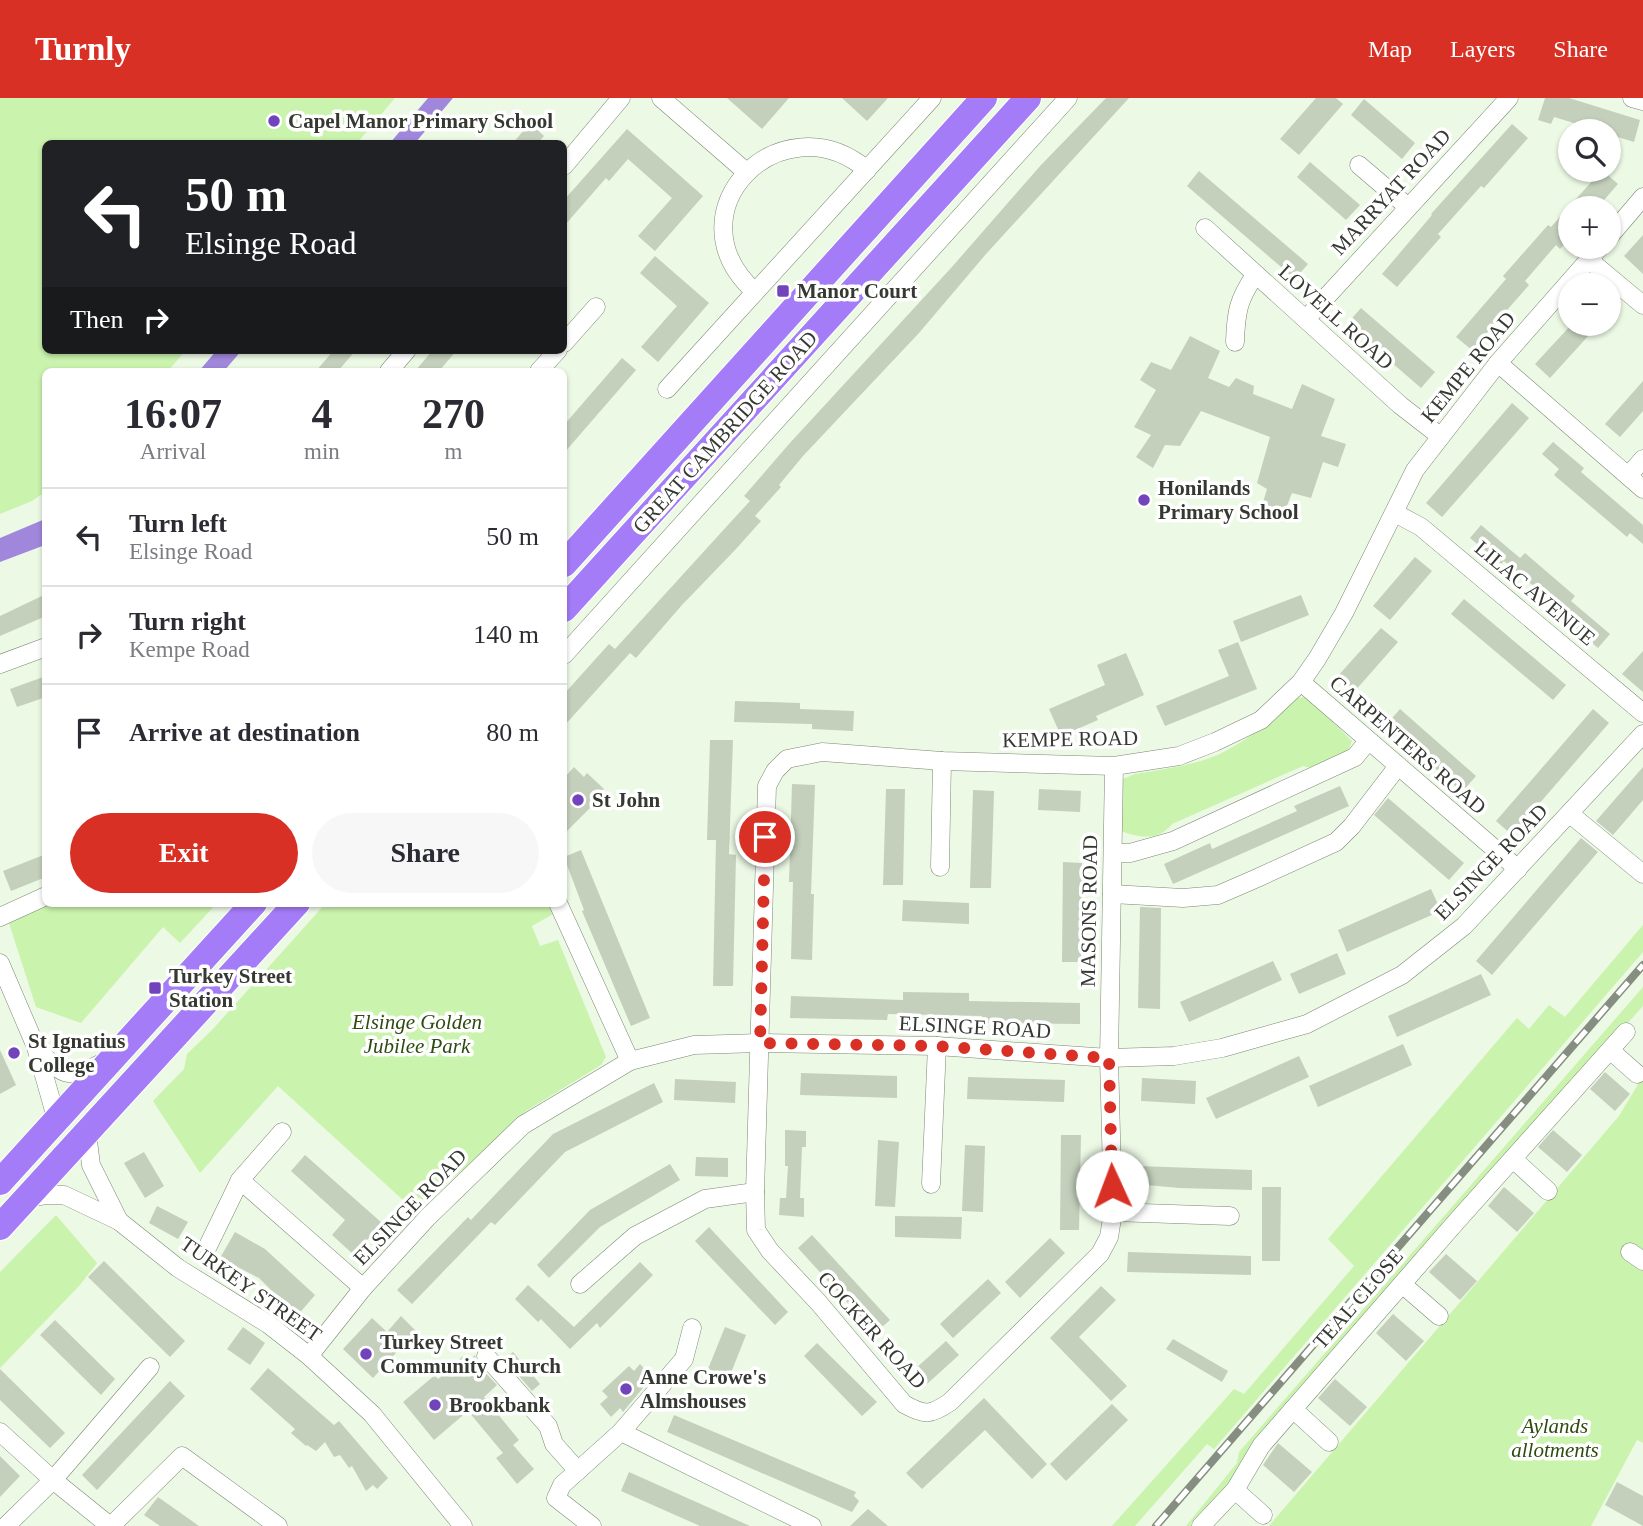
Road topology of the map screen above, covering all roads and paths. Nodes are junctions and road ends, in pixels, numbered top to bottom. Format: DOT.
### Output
graph roads {
  1 [pos="621,98"];
  2 [pos="661,98"];
  3 [pos="932,98"];
  4 [pos="984,98"];
  5 [pos="1028,98"];
  6 [pos="1069,98"];
  7 [pos="1509,98"];
  8 [pos="1632,98"];
  9 [pos="1643,102"];
  10 [pos="567,162"];
  11 [pos="1359,165"];
  12 [pos="744,170"];
  13 [pos="866,170"];
  14 [pos="1643,197"];
  15 [pos="1408,207"];
  16 [pos="1621,222"];
  17 [pos="1205,228"];
  18 [pos="1590,259"];
  19 [pos="1601,259"];
  20 [pos="1255,275"];
  21 [pos="755,292"];
  22 [pos="1643,305"];
  23 [pos="596,307"];
  24 [pos="1307,318"];
  25 [pos="567,340"];
  26 [pos="1235,342"];
  27 [pos="404,354"];
  28 [pos="554,354"];
  29 [pos="1498,363"];
  30 [pos="392,368"];
  31 [pos="542,368"];
  32 [pos="667,389"];
  33 [pos="1440,436"];
  34 [pos="1643,459"];
  35 [pos="1628,476"];
  36 [pos="1643,489"];
  37 [pos="1395,513"];
  38 [pos="567,561"];
  39 [pos="567,607"];
  40 [pos="42,648"];
  41 [pos="567,652"];
  42 [pos="0,664"];
  43 [pos="1301,682"];
  44 [pos="1643,713"];
  45 [pos="1643,734"];
  46 [pos="1368,741"];
  47 [pos="942,761"];
  48 [pos="1114,765"];
  49 [pos="1398,766"];
  50 [pos="1570,814"];
  51 [pos="1113,853"];
  52 [pos="940,867"];
  53 [pos="1518,869"];
  54 [pos="1643,874"];
  55 [pos="1112,894"];
  56 [pos="42,898"];
  57 [pos="250,907"];
  58 [pos="293,907"];
  59 [pos="560,907"];
  60 [pos="0,917"];
  61 [pos="0,963"];
  62 [pos="1626,1032"];
  63 [pos="760,1043"];
  64 [pos="937,1046"];
  65 [pos="36,1047"];
  66 [pos="1610,1050"];
  67 [pos="118,1054"];
  68 [pos="1109,1058"];
  69 [pos="631,1061"];
  70 [pos="1637,1074"];
  71 [pos="57,1121"];
  72 [pos="282,1132"];
  73 [pos="88,1133"];
  74 [pos="1513,1159"];
  75 [pos="240,1180"];
  76 [pos="0,1182"];
  77 [pos="931,1184"];
  78 [pos="1548,1191"];
  79 [pos="755,1192"];
  80 [pos="27,1198"];
  81 [pos="1113,1212"];
  82 [pos="1230,1216"];
  83 [pos="119,1221"];
  84 [pos="0,1227"];
  85 [pos="208,1246"];
  86 [pos="580,1284"];
  87 [pos="1402,1284"];
  88 [pos="363,1288"];
  89 [pos="1439,1316"];
  90 [pos="692,1328"];
  91 [pos="309,1356"];
  92 [pos="486,1356"];
  93 [pos="150,1367"];
  94 [pos="1293,1409"];
  95 [pos="0,1432"];
  96 [pos="621,1432"];
  97 [pos="1329,1442"];
  98 [pos="578,1471"];
  99 [pos="53,1480"];
  100 [pos="1235,1490"];
  101 [pos="1263,1515"];
  102 [pos="6,1526"];
  103 [pos="111,1526"];
  104 [pos="278,1526"];
  105 [pos="463,1526"];
  106 [pos="592,1526"];
  107 [pos="812,1526"];
  108 [pos="1201,1526"];
  1 -- 10 [label="street"];
  2 -- 12 [label="street"];
  3 -- 13 [label="street"];
  4 -- 38 [label="highway, GREAT CAMBRIDGE ROAD"];
  5 -- 39 [label="highway, GREAT CAMBRIDGE ROAD"];
  6 -- 41 [label="street"];
  7 -- 15 [label="street, MARRYAT ROAD"];
  8 -- 9 [label="street"];
  11 -- 15 [label="street"];
  12 -- 13 [label="street"];
  12 -- 21 [label="street"];
  13 -- 21 [label="street"];
  14 -- 16 [label="street"];
  15 -- 24 [label="street, MARRYAT ROAD"];
  17 -- 20 [label="street, LOVELL ROAD"];
  18 -- 29 [label="street, KEMPE ROAD"];
  19 -- 22 [label="street"];
  20 -- 24 [label="street, LOVELL ROAD"];
  20 -- 26 [label="street"];
  21 -- 32 [label="street"];
  23 -- 25 [label="street"];
  24 -- 33 [label="street, LOVELL ROAD"];
  27 -- 30 [label="street"];
  28 -- 31 [label="street"];
  29 -- 33 [label="street, KEMPE ROAD"];
  29 -- 35 [label="street"];
  33 -- 37 [label="street, KEMPE ROAD"];
  34 -- 35 [label="street"];
  35 -- 36 [label="street"];
  37 -- 43 [label="street, KEMPE ROAD"];
  37 -- 44 [label="street, LILAC AVENUE"];
  40 -- 42 [label="street"];
  43 -- 46 [label="street, CARPENTERS ROAD"];
  43 -- 48 [label="street, KEMPE ROAD"];
  45 -- 50 [label="street, ELSINGE ROAD"];
  46 -- 49 [label="street, CARPENTERS ROAD"];
  46 -- 51 [label="street"];
  47 -- 48 [label="street, KEMPE ROAD"];
  47 -- 52 [label="street"];
  47 -- 63 [label="street, KEMPE ROAD"];
  48 -- 51 [label="street, MASONS ROAD"];
  49 -- 53 [label="street, CARPENTERS ROAD"];
  49 -- 55 [label="street"];
  50 -- 53 [label="street, ELSINGE ROAD"];
  50 -- 54 [label="street"];
  51 -- 55 [label="street, MASONS ROAD"];
  53 -- 68 [label="street, ELSINGE ROAD"];
  55 -- 68 [label="street, MASONS ROAD"];
  56 -- 60 [label="street"];
  57 -- 67 [label="highway"];
  58 -- 73 [label="highway"];
  59 -- 69 [label="street"];
  61 -- 65 [label="street"];
  62 -- 66 [label="street, TEAL CLOSE"];
  63 -- 64 [label="street, ELSINGE ROAD"];
  63 -- 69 [label="street, ELSINGE ROAD"];
  63 -- 79 [label="street, COCKER ROAD"];
  64 -- 68 [label="street, ELSINGE ROAD"];
  64 -- 77 [label="street"];
  65 -- 67 [label="street"];
  65 -- 71 [label="street"];
  66 -- 70 [label="street"];
  66 -- 74 [label="street, TEAL CLOSE"];
  67 -- 71 [label="highway"];
  68 -- 81 [label="street, COCKER ROAD"];
  69 -- 88 [label="street, ELSINGE ROAD"];
  71 -- 76 [label="highway"];
  72 -- 75 [label="street"];
  73 -- 80 [label="highway"];
  73 -- 83 [label="street, TURKEY STREET"];
  74 -- 78 [label="street"];
  74 -- 87 [label="street, TEAL CLOSE"];
  75 -- 85 [label="street"];
  75 -- 88 [label="street"];
  79 -- 81 [label="street, COCKER ROAD"];
  79 -- 86 [label="street"];
  80 -- 83 [label="street, TURKEY STREET"];
  80 -- 84 [label="highway"];
  81 -- 82 [label="street"];
  83 -- 91 [label="street, TURKEY STREET"];
  87 -- 89 [label="street"];
  87 -- 94 [label="street, TEAL CLOSE"];
  88 -- 91 [label="street, ELSINGE ROAD"];
  90 -- 96 [label="street"];
  91 -- 105 [label="street, TURKEY STREET"];
  92 -- 98 [label="street"];
  93 -- 99 [label="street"];
  94 -- 97 [label="street"];
  94 -- 100 [label="street, TEAL CLOSE"];
  95 -- 99 [label="street"];
  96 -- 98 [label="street"];
  96 -- 107 [label="street"];
  98 -- 106 [label="street"];
  99 -- 102 [label="street"];
  99 -- 103 [label="street"];
  100 -- 101 [label="street"];
  100 -- 108 [label="street, TEAL CLOSE"];
  103 -- 104 [label="street"];
}
